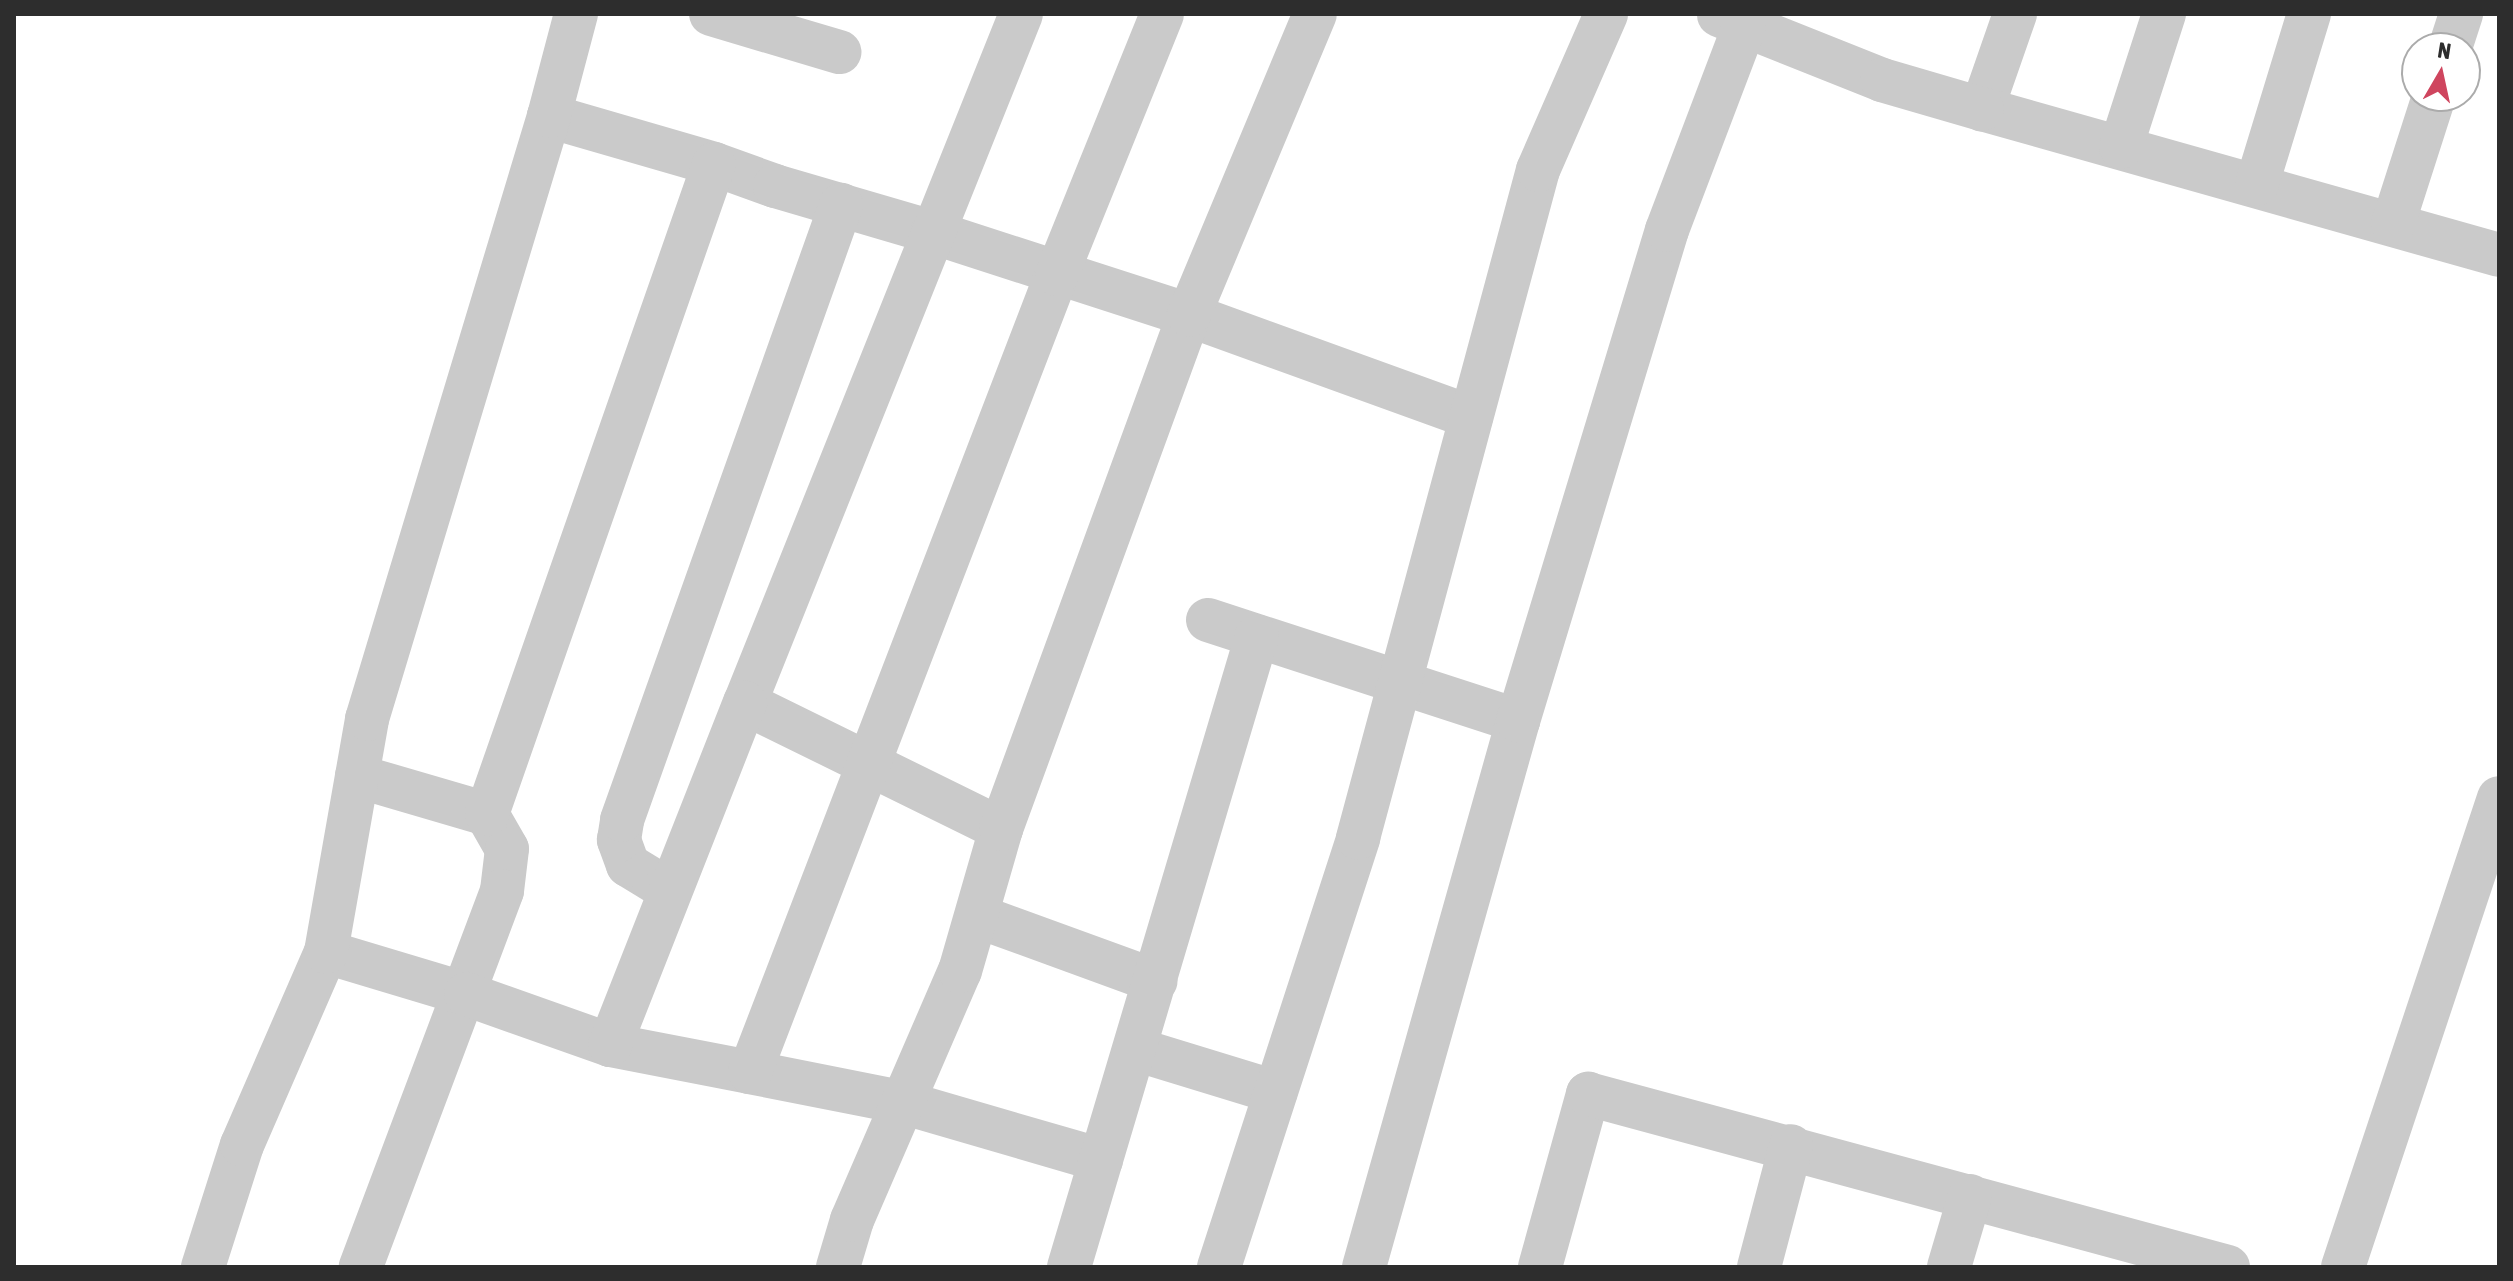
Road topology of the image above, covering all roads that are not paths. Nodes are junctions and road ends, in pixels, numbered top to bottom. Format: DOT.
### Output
graph roads {
  1 [pos="576,14"];
  2 [pos="711,14"];
  3 [pos="1021,14"];
  4 [pos="1162,14"];
  5 [pos="1315,14"];
  6 [pos="1606,14"];
  7 [pos="2015,14"];
  8 [pos="2164,14"];
  9 [pos="2309,14"];
  10 [pos="1730,21"];
  11 [pos="839,52"];
  12 [pos="1982,109"];
  13 [pos="2429,112"];
  14 [pos="549,116"];
  15 [pos="2121,147"];
  16 [pos="714,164"];
  17 [pos="2257,184"];
  18 [pos="841,205"];
  19 [pos="2393,224"];
  20 [pos="932,232"];
  21 [pos="2499,255"];
  22 [pos="1057,274"];
  23 [pos="1189,315"];
  24 [pos="1471,417"];
  25 [pos="1208,620"];
  26 [pos="1257,636"];
  27 [pos="1400,684"];
  28 [pos="745,703"];
  29 [pos="1518,721"];
  30 [pos="867,764"];
  31 [pos="357,776"];
  32 [pos="2499,798"];
  33 [pos="487,814"];
  34 [pos="1001,829"];
  35 [pos="669,890"];
  36 [pos="977,916"];
  37 [pos="326,952"];
  38 [pos="1156,981"];
  39 [pos="466,994"];
  40 [pos="610,1045"];
  41 [pos="1135,1049"];
  42 [pos="750,1072"];
  43 [pos="1276,1092"];
  44 [pos="901,1102"];
  45 [pos="1791,1146"];
  46 [pos="1101,1160"];
  47 [pos="1970,1196"];
  48 [pos="2136,1255"];
  49 [pos="203,1267"];
  50 [pos="361,1267"];
  51 [pos="838,1267"];
  52 [pos="1069,1267"];
  53 [pos="1219,1267"];
  54 [pos="1364,1267"];
  55 [pos="1540,1267"];
  56 [pos="1759,1267"];
  57 [pos="1949,1267"];
  58 [pos="2228,1267"];
  59 [pos="2343,1267"];
  1 -- 14 [label="street"];
  2 -- 11 [label="street"];
  3 -- 20 [label="street"];
  4 -- 22 [label="street"];
  5 -- 23 [label="street"];
  6 -- 24 [label="street"];
  7 -- 12 [label="street"];
  8 -- 15 [label="street"];
  9 -- 17 [label="street"];
  10 -- 12 [label="street"];
  10 -- 29 [label="street"];
  12 -- 15 [label="street"];
  13 -- 19 [label="street"];
  14 -- 16 [label="street"];
  14 -- 31 [label="street"];
  15 -- 17 [label="street"];
  16 -- 18 [label="street"];
  16 -- 33 [label="street"];
  17 -- 19 [label="street"];
  18 -- 20 [label="street"];
  18 -- 35 [label="street"];
  19 -- 21 [label="street"];
  20 -- 22 [label="street"];
  20 -- 28 [label="street"];
  22 -- 23 [label="street"];
  22 -- 30 [label="street"];
  23 -- 24 [label="street"];
  23 -- 34 [label="street"];
  24 -- 27 [label="street"];
  25 -- 26 [label="street"];
  26 -- 27 [label="street"];
  26 -- 38 [label="street"];
  27 -- 29 [label="street"];
  27 -- 43 [label="street"];
  28 -- 30 [label="street"];
  28 -- 35 [label="street"];
  29 -- 54 [label="street"];
  30 -- 34 [label="street"];
  30 -- 42 [label="street"];
  31 -- 33 [label="street"];
  31 -- 37 [label="street"];
  32 -- 59 [label="street"];
  33 -- 39 [label="street"];
  34 -- 36 [label="street"];
  35 -- 40 [label="street"];
  36 -- 38 [label="street"];
  36 -- 44 [label="street"];
  37 -- 39 [label="street"];
  37 -- 49 [label="street"];
  38 -- 41 [label="street"];
  39 -- 40 [label="street"];
  39 -- 50 [label="street"];
  40 -- 42 [label="street"];
  41 -- 43 [label="street"];
  41 -- 46 [label="street"];
  42 -- 44 [label="street"];
  43 -- 53 [label="street"];
  44 -- 46 [label="street"];
  44 -- 51 [label="street"];
  45 -- 47 [label="street"];
  45 -- 55 [label="street"];
  45 -- 56 [label="street"];
  46 -- 52 [label="street"];
  47 -- 48 [label="street"];
  47 -- 57 [label="street"];
  48 -- 58 [label="street"];
}
